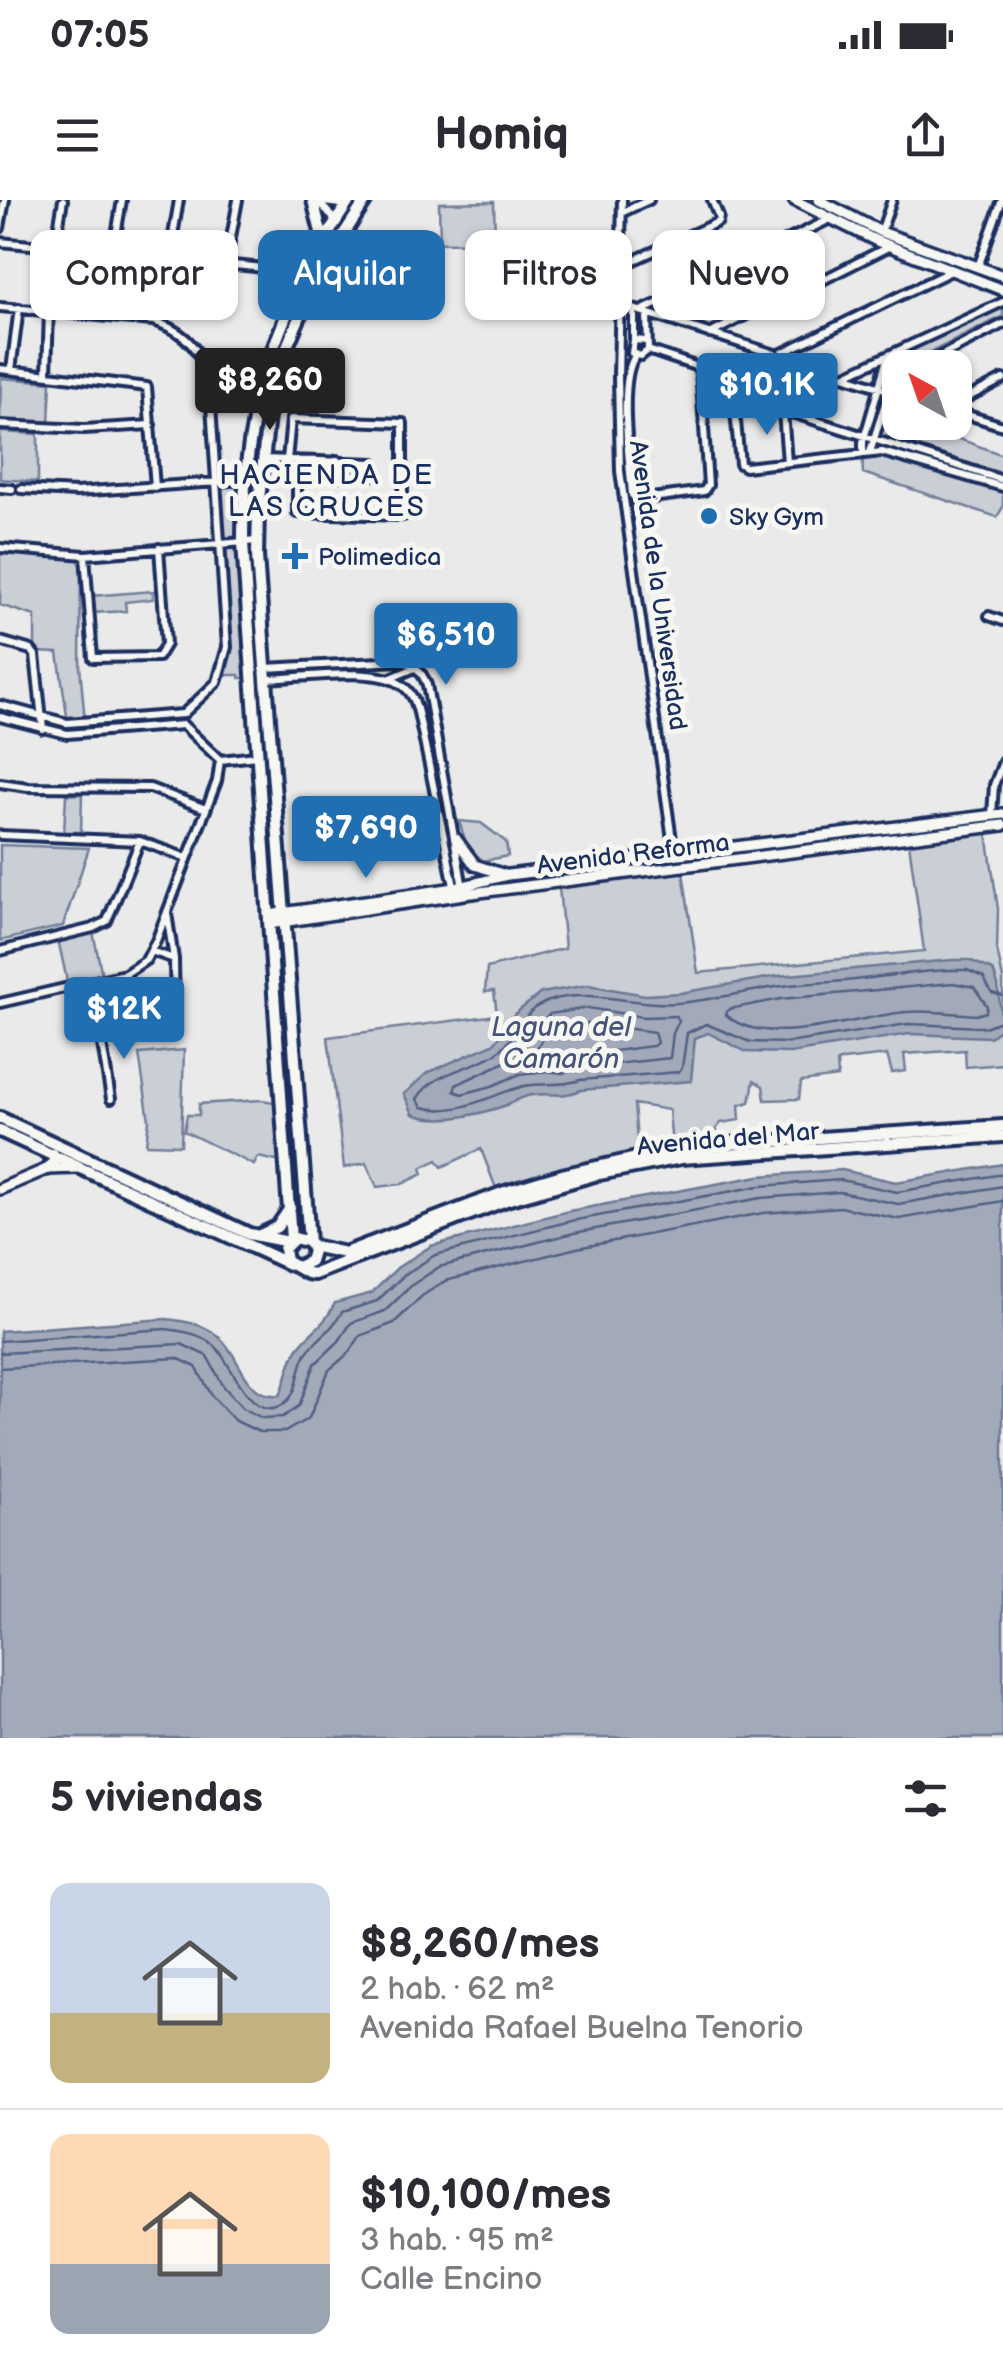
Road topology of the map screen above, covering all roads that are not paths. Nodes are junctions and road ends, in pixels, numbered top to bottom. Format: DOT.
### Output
graph roads {
  1 [pos="5,200"];
  2 [pos="63,200"];
  3 [pos="122,200"];
  4 [pos="179,200"];
  5 [pos="238,200"];
  6 [pos="318,200"];
  7 [pos="366,200"];
  8 [pos="622,200"];
  9 [pos="649,200"];
  10 [pos="712,200"];
  11 [pos="794,200"];
  12 [pos="819,200"];
  13 [pos="892,200"];
  14 [pos="1002,200"];
  15 [pos="349,202"];
  16 [pos="834,209"];
  17 [pos="622,212"];
  18 [pos="340,225"];
  19 [pos="0,228"];
  20 [pos="58,230"];
  21 [pos="117,230"];
  22 [pos="174,230"];
  23 [pos="232,230"];
  24 [pos="322,230"];
  25 [pos="334,230"];
  26 [pos="622,230"];
  27 [pos="879,236"];
  28 [pos="0,242"];
  29 [pos="30,245"];
  30 [pos="889,246"];
  31 [pos="632,261"];
  32 [pos="978,267"];
  33 [pos="951,270"];
  34 [pos="1003,276"];
  35 [pos="1003,290"];
  36 [pos="1003,302"];
  37 [pos="0,307"];
  38 [pos="18,308"];
  39 [pos="632,308"];
  40 [pos="30,310"];
  41 [pos="641,311"];
  42 [pos="49,320"];
  43 [pos="141,320"];
  44 [pos="284,320"];
  45 [pos="620,320"];
  46 [pos="1003,324"];
  47 [pos="708,335"];
  48 [pos="634,340"];
  49 [pos="647,345"];
  50 [pos="904,350"];
  51 [pos="952,350"];
  52 [pos="636,355"];
  53 [pos="777,355"];
  54 [pos="882,361"];
  55 [pos="0,369"];
  56 [pos="11,370"];
  57 [pos="46,374"];
  58 [pos="845,376"];
  59 [pos="1003,379"];
  60 [pos="882,388"];
  61 [pos="882,396"];
  62 [pos="972,398"];
  63 [pos="882,404"];
  64 [pos="783,412"];
  65 [pos="972,414"];
  66 [pos="0,425"];
  67 [pos="151,425"];
  68 [pos="1003,426"];
  69 [pos="865,436"];
  70 [pos="875,439"];
  71 [pos="866,453"];
  72 [pos="262,458"];
  73 [pos="287,460"];
  74 [pos="298,460"];
  75 [pos="336,460"];
  76 [pos="787,462"];
  77 [pos="944,465"];
  78 [pos="245,480"];
  79 [pos="216,484"];
  80 [pos="1003,484"];
  81 [pos="155,487"];
  82 [pos="0,488"];
  83 [pos="12,489"];
  84 [pos="21,489"];
  85 [pos="257,541"];
  86 [pos="244,542"];
  87 [pos="220,544"];
  88 [pos="0,548"];
  89 [pos="160,548"];
  90 [pos="85,554"];
  91 [pos="989,616"];
  92 [pos="1003,621"];
  93 [pos="0,641"];
  94 [pos="417,667"];
  95 [pos="265,674"];
  96 [pos="392,678"];
  97 [pos="0,705"];
  98 [pos="183,714"];
  99 [pos="0,717"];
  100 [pos="42,718"];
  101 [pos="183,725"];
  102 [pos="43,729"];
  103 [pos="436,734"];
  104 [pos="423,736"];
  105 [pos="257,756"];
  106 [pos="220,760"];
  107 [pos="1003,762"];
  108 [pos="0,783"];
  109 [pos="206,809"];
  110 [pos="997,815"];
  111 [pos="972,818"];
  112 [pos="1003,825"];
  113 [pos="972,830"];
  114 [pos="909,832"];
  115 [pos="0,835"];
  116 [pos="456,840"];
  117 [pos="140,841"];
  118 [pos="674,855"];
  119 [pos="187,858"];
  120 [pos="508,876"];
  121 [pos="459,891"];
  122 [pos="167,913"];
  123 [pos="284,917"];
  124 [pos="269,920"];
  125 [pos="0,951"];
  126 [pos="151,951"];
  127 [pos="174,958"];
  128 [pos="92,983"];
  129 [pos="0,1003"];
  130 [pos="101,1031"];
  131 [pos="111,1099"];
  132 [pos="1003,1114"];
  133 [pos="0,1118"];
  134 [pos="1003,1126"];
  135 [pos="986,1127"];
  136 [pos="0,1132"];
  137 [pos="1003,1136"];
  138 [pos="54,1154"];
  139 [pos="84,1164"];
  140 [pos="48,1169"];
  141 [pos="0,1188"];
  142 [pos="290,1206"];
  143 [pos="258,1236"];
  144 [pos="290,1241"];
  145 [pos="310,1244"];
  146 [pos="293,1266"];
  1 -- 19 [label="street"];
  2 -- 20 [label="street"];
  3 -- 21 [label="street"];
  4 -- 22 [label="street"];
  5 -- 23 [label="street"];
  6 -- 15 [label="main road"];
  6 -- 18 [label="street"];
  6 -- 24 [label="main road"];
  7 -- 18 [label="main road"];
  8 -- 17 [label="street, Avenida de la Universidad"];
  9 -- 17 [label="street"];
  10 -- 31 [label="street"];
  11 -- 16 [label="main road"];
  12 -- 16 [label="main road"];
  13 -- 27 [label="street"];
  14 -- 32 [label="street"];
  15 -- 18 [label="main road"];
  16 -- 27 [label="main road"];
  16 -- 30 [label="street"];
  17 -- 26 [label="street, Avenida de la Universidad"];
  18 -- 25 [label="main road"];
  18 -- 72 [label="main road"];
  27 -- 30 [label="main road"];
  27 -- 32 [label="main road"];
  28 -- 29 [label="street"];
  30 -- 33 [label="main road"];
  32 -- 34 [label="main road"];
  33 -- 35 [label="main road"];
  33 -- 53 [label="street"];
  36 -- 50 [label="street"];
  37 -- 38 [label="street"];
  38 -- 40 [label="street"];
  38 -- 56 [label="street"];
  39 -- 41 [label="street"];
  41 -- 47 [label="street"];
  41 -- 47 [label="street"];
  41 -- 48 [label="street"];
  41 -- 49 [label="street"];
  42 -- 57 [label="street"];
  43 -- 79 [label="street"];
  44 -- 78 [label="main road"];
  45 -- 118 [label="street, Avenida de la Universidad"];
  46 -- 51 [label="street"];
  47 -- 53 [label="street"];
  48 -- 49 [label="street"];
  48 -- 52 [label="street"];
  49 -- 52 [label="street"];
  49 -- 52 [label="street"];
  53 -- 58 [label="street"];
  54 -- 58 [label="street"];
  55 -- 56 [label="street"];
  56 -- 57 [label="street"];
  57 -- 67 [label="street"];
  58 -- 60 [label="street"];
  59 -- 62 [label="street"];
  61 -- 69 [label="street"];
  63 -- 70 [label="street"];
  64 -- 69 [label="street"];
  64 -- 76 [label="street"];
  64 -- 76 [label="street"];
  65 -- 68 [label="street"];
  66 -- 67 [label="street"];
  67 -- 81 [label="street"];
  69 -- 70 [label="street"];
  69 -- 71 [label="street"];
  70 -- 71 [label="street"];
  70 -- 77 [label="street"];
  71 -- 76 [label="street"];
  71 -- 77 [label="street"];
  72 -- 73 [label="street"];
  72 -- 85 [label="main road"];
  73 -- 74 [label="street"];
  73 -- 74 [label="street"];
  74 -- 75 [label="street"];
  75 -- 75 [label="street"];
  77 -- 80 [label="street"];
  78 -- 79 [label="street"];
  78 -- 86 [label="main road"];
  79 -- 81 [label="street"];
  79 -- 87 [label="street"];
  81 -- 84 [label="street"];
  82 -- 83 [label="street"];
  85 -- 86 [label="street"];
  85 -- 95 [label="main road"];
  86 -- 87 [label="street"];
  86 -- 105 [label="main road"];
  87 -- 89 [label="street"];
  87 -- 98 [label="street"];
  88 -- 90 [label="street"];
  89 -- 90 [label="street"];
  89 -- 90 [label="street"];
  91 -- 92 [label="street"];
  93 -- 100 [label="street"];
  94 -- 95 [label="street"];
  94 -- 96 [label="street"];
  94 -- 103 [label="street"];
  95 -- 96 [label="street"];
  95 -- 123 [label="main road"];
  96 -- 104 [label="street"];
  97 -- 100 [label="street"];
  98 -- 100 [label="street"];
  98 -- 101 [label="street"];
  99 -- 102 [label="street"];
  100 -- 102 [label="street"];
  101 -- 102 [label="street"];
  101 -- 106 [label="street"];
  103 -- 104 [label="street"];
  103 -- 116 [label="street"];
  104 -- 121 [label="street"];
  105 -- 106 [label="street"];
  105 -- 124 [label="main road"];
  106 -- 109 [label="street"];
  107 -- 110 [label="street"];
  108 -- 109 [label="street"];
  109 -- 119 [label="street"];
  110 -- 111 [label="main road, Avenida Reforma"];
  111 -- 113 [label="main road"];
  111 -- 114 [label="main road, Avenida Reforma"];
  112 -- 113 [label="main road, Avenida Reforma"];
  113 -- 114 [label="main road, Avenida Reforma"];
  114 -- 118 [label="main road, Avenida Reforma"];
  114 -- 121 [label="main road, Avenida Reforma"];
  115 -- 117 [label="street"];
  116 -- 120 [label="main road"];
  116 -- 121 [label="street"];
  117 -- 119 [label="street"];
  117 -- 125 [label="street"];
  118 -- 120 [label="main road, Avenida Reforma"];
  119 -- 122 [label="street"];
  120 -- 121 [label="main road, Avenida Reforma"];
  121 -- 123 [label="main road, Avenida Reforma"];
  122 -- 126 [label="street"];
  122 -- 127 [label="street"];
  123 -- 124 [label="main road, Avenida Reforma"];
  123 -- 145 [label="main road"];
  124 -- 142 [label="main road"];
  126 -- 127 [label="street"];
  126 -- 128 [label="street"];
  127 -- 130 [label="street"];
  128 -- 129 [label="street"];
  128 -- 130 [label="street"];
  130 -- 131 [label="street"];
  132 -- 135 [label="main road"];
  133 -- 139 [label="main road"];
  134 -- 135 [label="main road, Avenida del Mar"];
  135 -- 145 [label="main road, Avenida del Mar"];
  136 -- 138 [label="main road"];
  137 -- 146 [label="main road, Avenida del Mar"];
  138 -- 139 [label="main road"];
  138 -- 140 [label="main road"];
  139 -- 140 [label="main road"];
  139 -- 143 [label="main road"];
  139 -- 146 [label="main road"];
  140 -- 141 [label="main road"];
  142 -- 143 [label="main road"];
  142 -- 144 [label="main road"];
  143 -- 144 [label="main road"];
  144 -- 145 [label="main road"];
  144 -- 146 [label="main road"];
  145 -- 146 [label="main road"];
}
